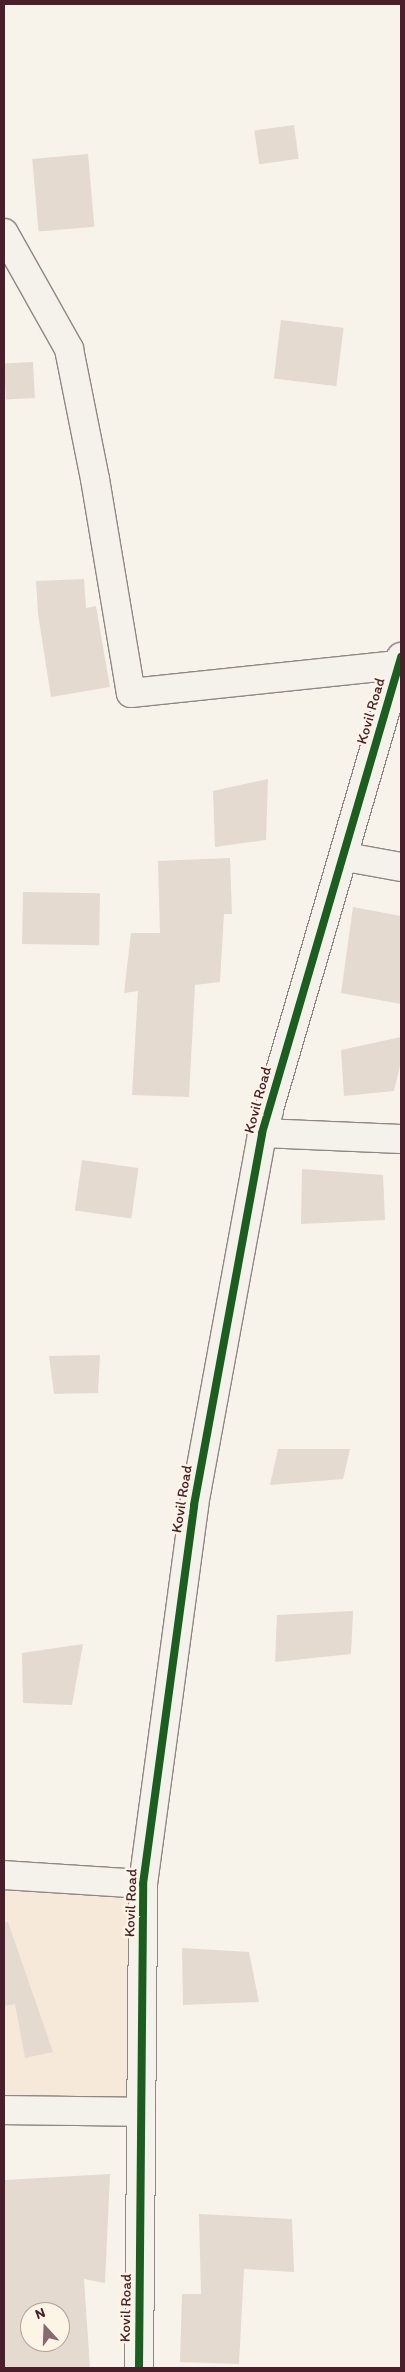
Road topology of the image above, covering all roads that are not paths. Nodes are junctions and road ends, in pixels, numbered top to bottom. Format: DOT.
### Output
graph roads {
  1 [pos="4,233"];
  2 [pos="400,661"];
  3 [pos="346,857"];
  4 [pos="401,867"];
  5 [pos="262,1133"];
  6 [pos="401,1139"];
  7 [pos="4,1875"];
  8 [pos="143,1884"];
  9 [pos="4,2110"];
  10 [pos="142,2112"];
  11 [pos="139,2368"];
  1 -- 2 [label="street"];
  2 -- 3 [label="street"];
  2 -- 5 [label="street, Kovil Road"];
  3 -- 4 [label="street"];
  3 -- 5 [label="street"];
  5 -- 6 [label="street"];
  5 -- 8 [label="street, Kovil Road"];
  7 -- 8 [label="street"];
  8 -- 10 [label="street, Kovil Road"];
  9 -- 10 [label="street"];
  10 -- 11 [label="street, Kovil Road"];
}
